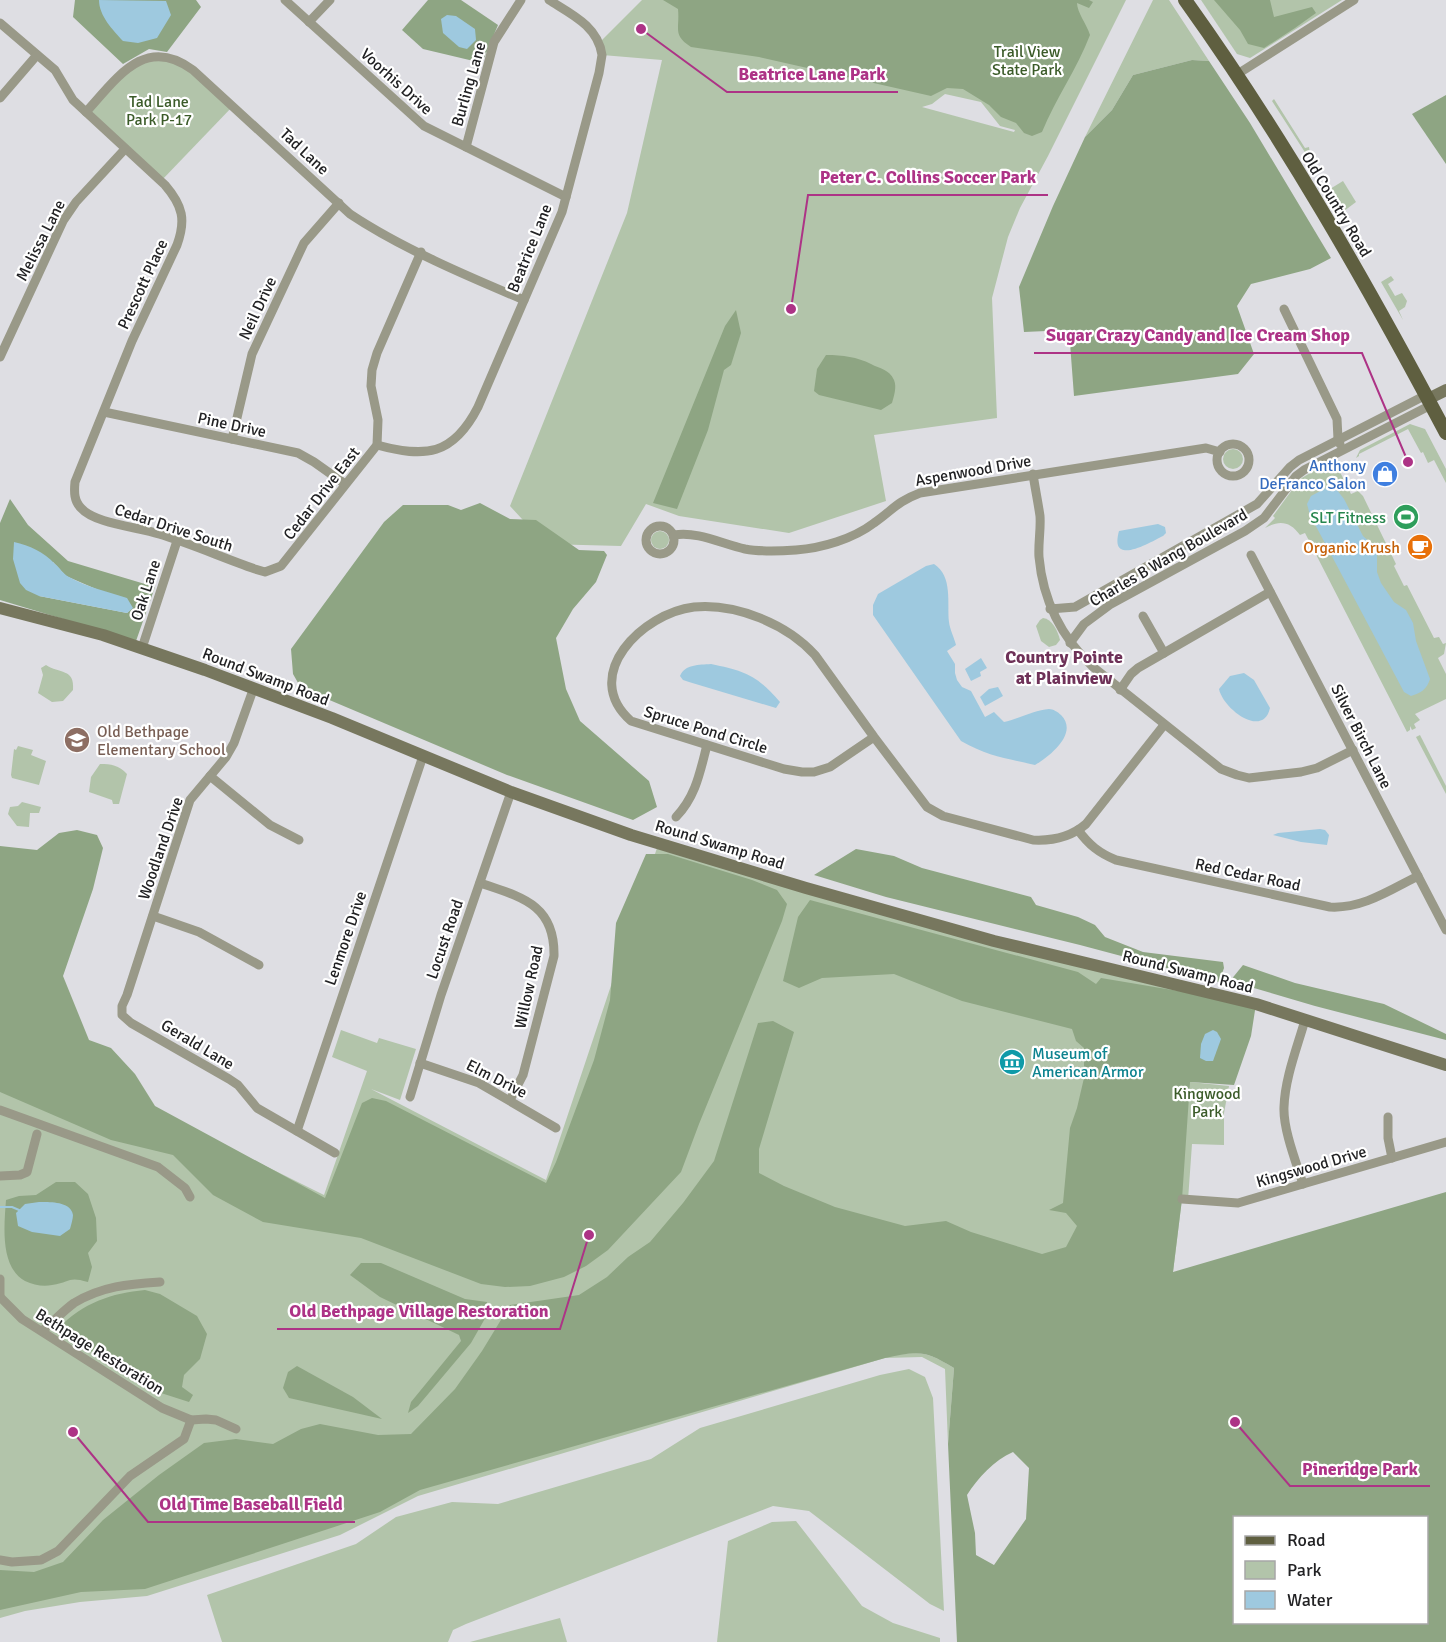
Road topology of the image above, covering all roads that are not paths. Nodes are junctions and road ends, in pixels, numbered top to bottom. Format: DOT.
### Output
graph roads {
  1 [pos="285,0"];
  2 [pos="330,0"];
  3 [pos="521,0"];
  4 [pos="549,0"];
  5 [pos="1185,0"];
  6 [pos="1354,0"];
  7 [pos="309,22"];
  8 [pos="0,23"];
  9 [pos="37,55"];
  10 [pos="1236,75"];
  11 [pos="0,98"];
  12 [pos="86,112"];
  13 [pos="465,147"];
  14 [pos="125,149"];
  15 [pos="566,197"];
  16 [pos="339,203"];
  17 [pos="421,252"];
  18 [pos="524,300"];
  19 [pos="1284,309"];
  20 [pos="0,357"];
  21 [pos="1446,390"];
  22 [pos="1428,399"];
  23 [pos="104,412"];
  24 [pos="1446,433"];
  25 [pos="232,439"];
  26 [pos="1338,439"];
  27 [pos="377,445"];
  28 [pos="1343,450"];
  29 [pos="1220,452"];
  30 [pos="1034,474"];
  31 [pos="345,484"];
  32 [pos="76,499"];
  33 [pos="674,535"];
  34 [pos="177,541"];
  35 [pos="1251,555"];
  36 [pos="270,571"];
  37 [pos="1270,592"];
  38 [pos="0,608"];
  39 [pos="1050,609"];
  40 [pos="1143,616"];
  41 [pos="1070,643"];
  42 [pos="142,648"];
  43 [pos="1164,653"];
  44 [pos="253,690"];
  45 [pos="1120,690"];
  46 [pos="1164,725"];
  47 [pos="874,737"];
  48 [pos="707,745"];
  49 [pos="1353,750"];
  50 [pos="423,756"];
  51 [pos="210,776"];
  52 [pos="511,792"];
  53 [pos="676,817"];
  54 [pos="1078,830"];
  55 [pos="299,840"];
  56 [pos="1418,876"];
  57 [pos="480,883"];
  58 [pos="153,916"];
  59 [pos="1446,930"];
  60 [pos="259,965"];
  61 [pos="1305,1020"];
  62 [pos="131,1023"];
  63 [pos="420,1063"];
  64 [pos="1446,1065"];
  65 [pos="410,1097"];
  66 [pos="510,1100"];
  67 [pos="0,1110"];
  68 [pos="1388,1117"];
  69 [pos="556,1128"];
  70 [pos="297,1131"];
  71 [pos="37,1134"];
  72 [pos="1446,1142"];
  73 [pos="335,1154"];
  74 [pos="1392,1158"];
  75 [pos="0,1176"];
  76 [pos="1303,1184"];
  77 [pos="190,1197"];
  78 [pos="1182,1199"];
  79 [pos="0,1279"];
  80 [pos="160,1282"];
  81 [pos="0,1298"];
  82 [pos="42,1331"];
  83 [pos="191,1420"];
  84 [pos="236,1429"];
  85 [pos="0,1560"];
  1 -- 7 [label="street, Voorhis Drive"];
  2 -- 7 [label="street"];
  3 -- 13 [label="street, Burling Lane"];
  4 -- 15 [label="street, Beatrice Lane"];
  5 -- 10 [label="main road, Old Country Road"];
  6 -- 10 [label="street"];
  7 -- 13 [label="street, Voorhis Drive"];
  8 -- 9 [label="street, Prescott Place"];
  9 -- 11 [label="street"];
  9 -- 12 [label="street, Prescott Place"];
  10 -- 22 [label="main road, Old Country Road"];
  12 -- 14 [label="street, Prescott Place"];
  12 -- 16 [label="street, Tad Lane"];
  13 -- 15 [label="street, Voorhis Drive"];
  14 -- 20 [label="street, Melissa Lane"];
  14 -- 23 [label="street, Prescott Place"];
  15 -- 18 [label="street, Beatrice Lane"];
  16 -- 17 [label="street, Tad Lane"];
  16 -- 25 [label="street, Neil Drive"];
  17 -- 18 [label="street, Tad Lane"];
  17 -- 27 [label="street, Cedar Drive East"];
  18 -- 27 [label="street, Beatrice Lane"];
  19 -- 26 [label="street"];
  21 -- 22 [label="main road"];
  22 -- 24 [label="main road, Old Country Road"];
  22 -- 26 [label="street, Charles B Wang Boulevard"];
  22 -- 28 [label="street, Charles B Wang Boulevard"];
  23 -- 25 [label="street, Pine Drive"];
  23 -- 32 [label="street, Prescott Place"];
  25 -- 31 [label="street, Pine Drive"];
  26 -- 28 [label="street"];
  26 -- 39 [label="street, Charles B Wang Boulevard"];
  27 -- 31 [label="street, Cedar Drive East"];
  28 -- 41 [label="street, Charles B Wang Boulevard"];
  29 -- 30 [label="street, Aspenwood Drive"];
  30 -- 33 [label="street, Aspenwood Drive"];
  30 -- 39 [label="street"];
  31 -- 36 [label="street, Cedar Drive East"];
  32 -- 34 [label="street, Cedar Drive South"];
  34 -- 36 [label="street, Cedar Drive South"];
  34 -- 42 [label="street, Oak Lane"];
  35 -- 37 [label="street, Silver Birch Lane"];
  37 -- 43 [label="street"];
  37 -- 49 [label="street, Silver Birch Lane"];
  38 -- 42 [label="main road, Round Swamp Road"];
  39 -- 41 [label="street"];
  40 -- 43 [label="street"];
  41 -- 45 [label="street"];
  42 -- 44 [label="main road, Round Swamp Road"];
  43 -- 45 [label="street"];
  44 -- 50 [label="main road, Round Swamp Road"];
  44 -- 51 [label="street, Woodland Drive"];
  45 -- 46 [label="street"];
  46 -- 49 [label="street"];
  46 -- 54 [label="street, Spruce Pond Circle"];
  47 -- 48 [label="street, Spruce Pond Circle"];
  47 -- 48 [label="street, Spruce Pond Circle"];
  47 -- 54 [label="street, Spruce Pond Circle"];
  48 -- 53 [label="street"];
  49 -- 56 [label="street, Silver Birch Lane"];
  50 -- 52 [label="main road, Round Swamp Road"];
  50 -- 70 [label="street, Lenmore Drive"];
  51 -- 55 [label="street"];
  51 -- 58 [label="street, Woodland Drive"];
  52 -- 57 [label="street, Locust Road"];
  52 -- 61 [label="main road, Round Swamp Road"];
  54 -- 56 [label="street, Red Cedar Road"];
  56 -- 59 [label="street, Silver Birch Lane"];
  57 -- 63 [label="street, Locust Road"];
  57 -- 66 [label="street, Willow Road"];
  58 -- 60 [label="street"];
  58 -- 62 [label="street, Woodland Drive"];
  61 -- 64 [label="main road, Round Swamp Road"];
  61 -- 76 [label="street"];
  62 -- 70 [label="street, Gerald Lane"];
  63 -- 65 [label="street, Locust Road"];
  63 -- 66 [label="street, Elm Drive"];
  66 -- 69 [label="street, Elm Drive"];
  67 -- 77 [label="street"];
  68 -- 74 [label="street"];
  70 -- 73 [label="street, Gerald Lane"];
  71 -- 75 [label="street"];
  72 -- 74 [label="street, Kingswood Drive"];
  74 -- 76 [label="street, Kingswood Drive"];
  76 -- 78 [label="street, Kingswood Drive"];
  79 -- 81 [label="street"];
  80 -- 82 [label="street"];
  81 -- 82 [label="street, Bethpage Restoration"];
  82 -- 83 [label="street, Bethpage Restoration"];
  83 -- 84 [label="street, Bethpage Restoration"];
  83 -- 85 [label="street"];
}
